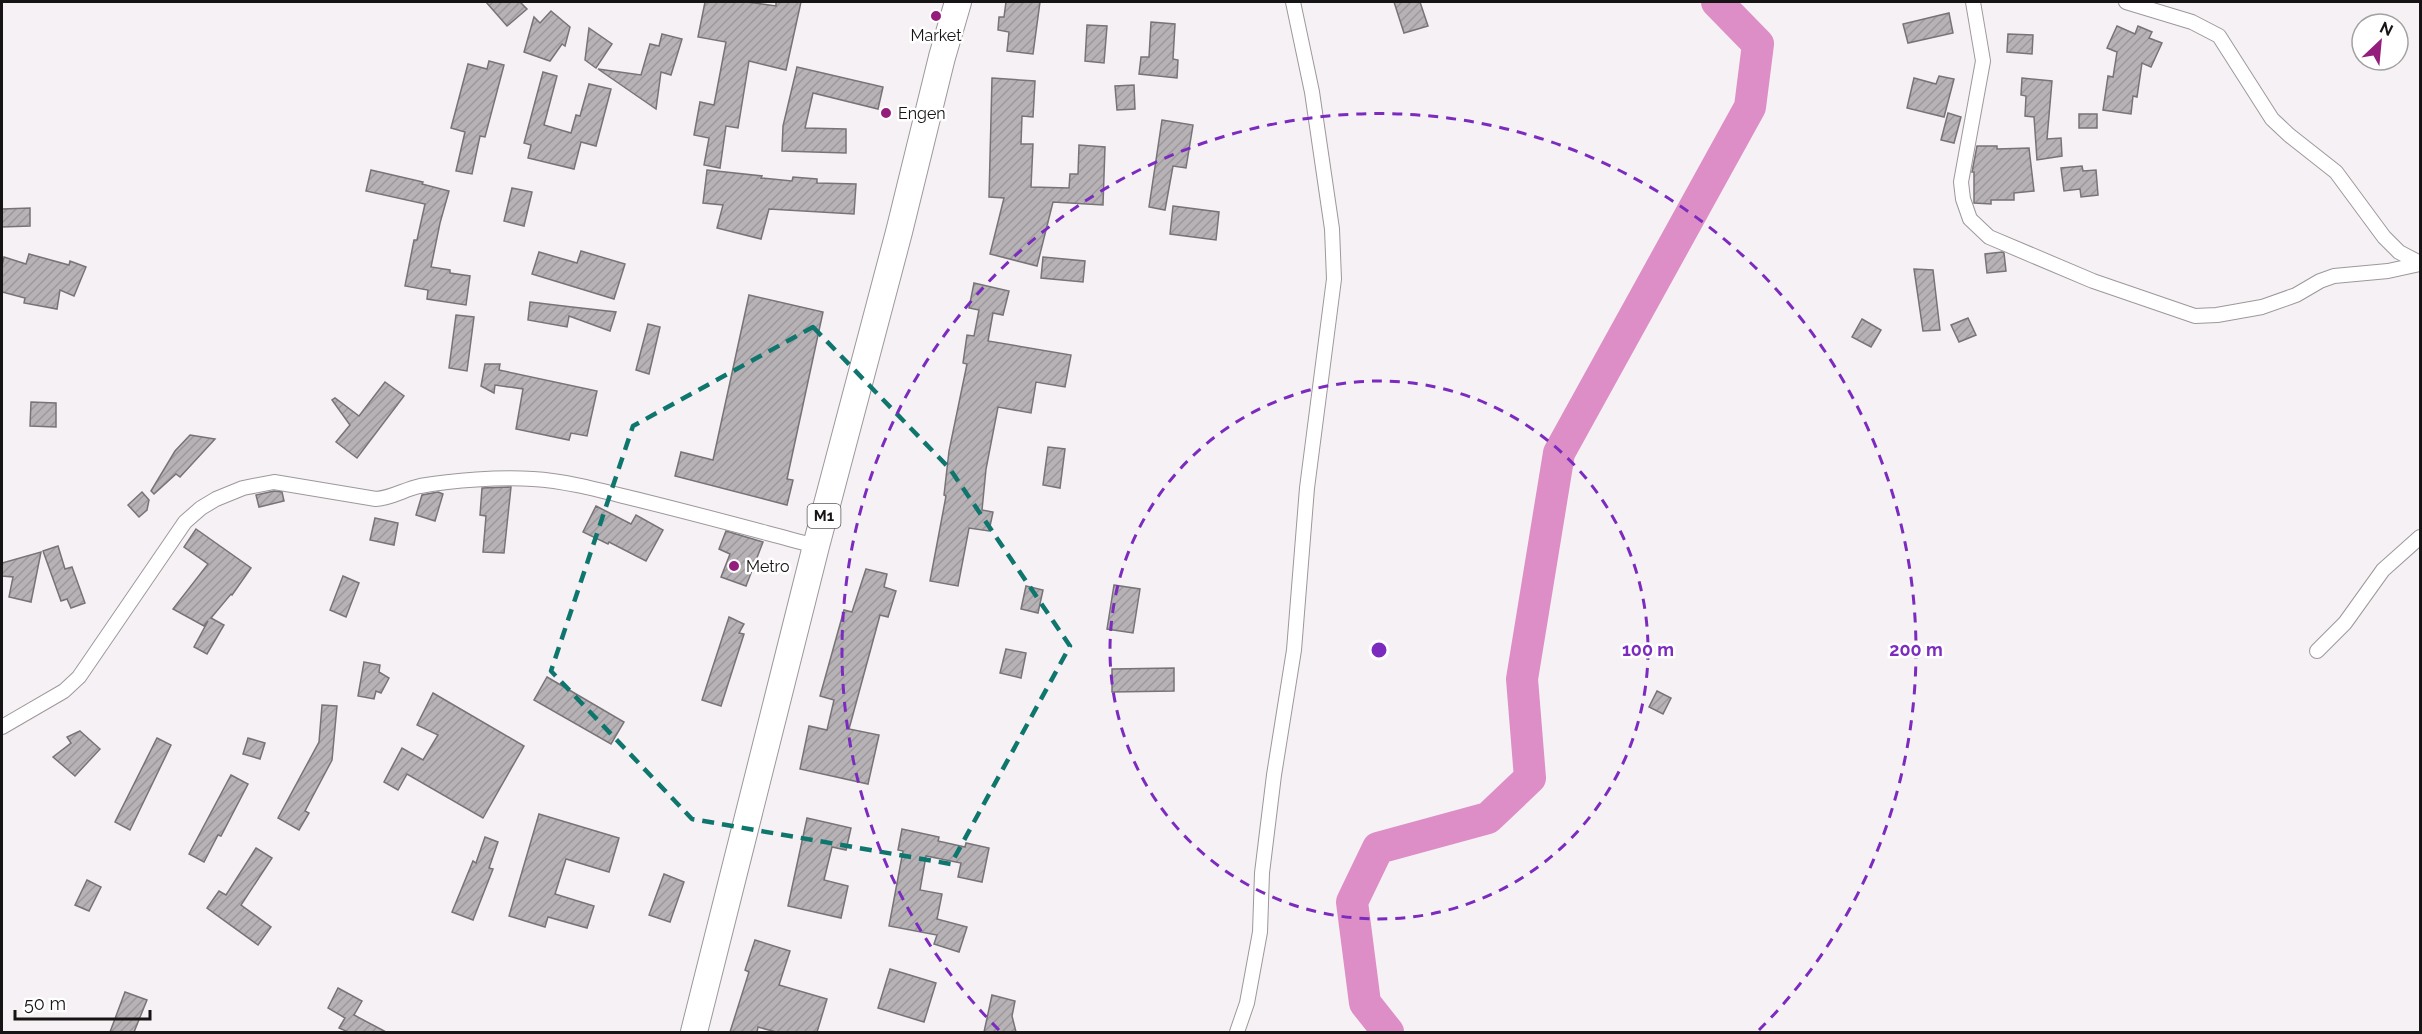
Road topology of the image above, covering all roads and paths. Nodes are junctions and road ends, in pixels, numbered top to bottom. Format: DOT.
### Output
graph roads {
  1 [pos="958,2"];
  2 [pos="1293,2"];
  3 [pos="1973,2"];
  4 [pos="2126,2"];
  5 [pos="2421,264"];
  6 [pos="2421,537"];
  7 [pos="816,546"];
  8 [pos="2317,651"];
  9 [pos="2,727"];
  10 [pos="694,1032"];
  11 [pos="1237,1032"];
  1 -- 7 [label="highway, M1"];
  2 -- 11 [label="street"];
  3 -- 5 [label="street"];
  4 -- 5 [label="street"];
  6 -- 8 [label="street"];
  7 -- 9 [label="street"];
  7 -- 10 [label="highway, M1"];
}
